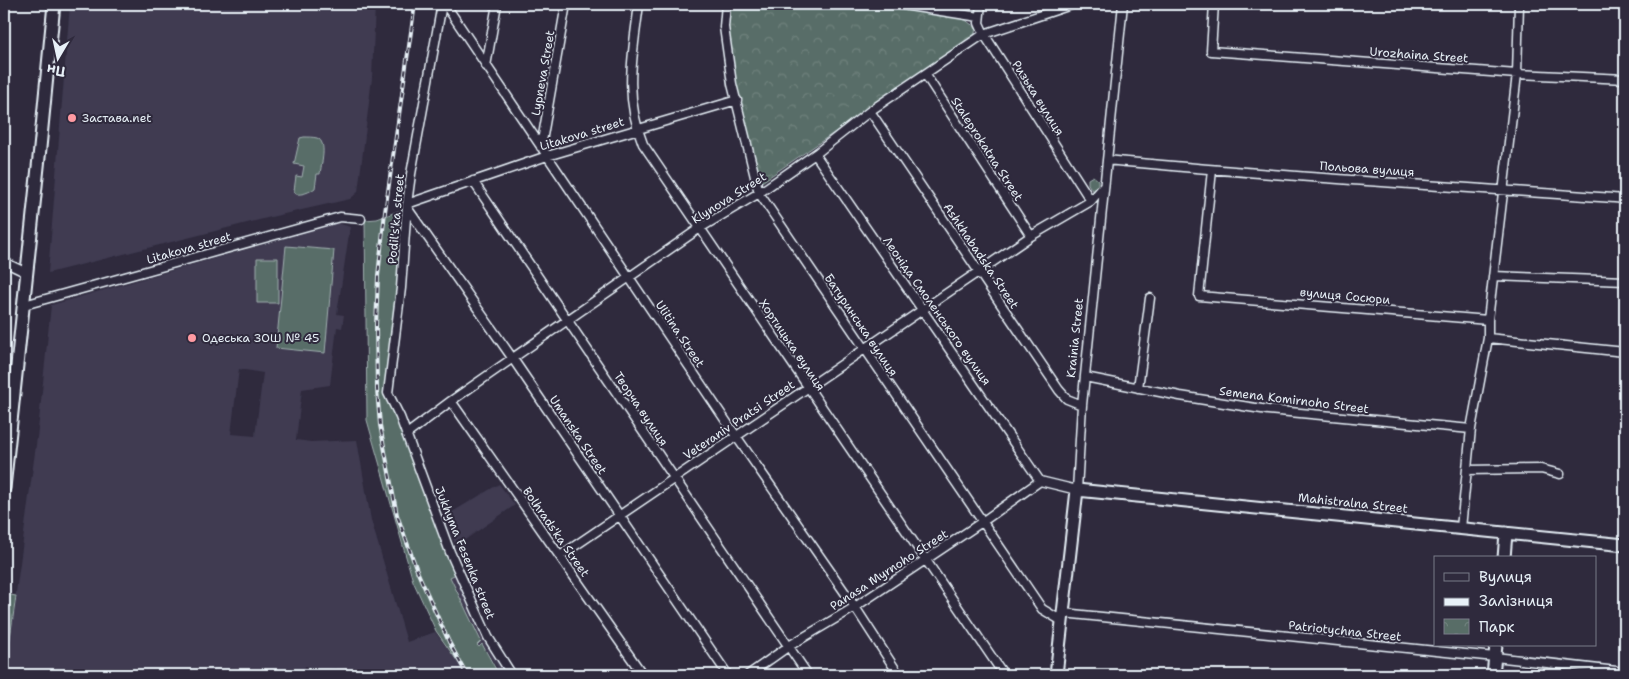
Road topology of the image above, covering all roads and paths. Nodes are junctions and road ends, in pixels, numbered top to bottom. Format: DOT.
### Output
graph roads {
  1 [pos="54,4"];
  2 [pos="444,4"];
  3 [pos="496,4"];
  4 [pos="566,4"];
  5 [pos="639,4"];
  6 [pos="726,4"];
  7 [pos="896,4"];
  8 [pos="981,4"];
  9 [pos="1074,4"];
  10 [pos="1123,4"];
  11 [pos="1214,4"];
  12 [pos="1520,4"];
  13 [pos="909,5"];
  14 [pos="1051,8"];
  15 [pos="979,17"];
  16 [pos="984,34"];
  17 [pos="486,66"];
  18 [pos="925,74"];
  19 [pos="1517,74"];
  20 [pos="1625,79"];
  21 [pos="737,100"];
  22 [pos="870,111"];
  23 [pos="637,129"];
  24 [pos="542,147"];
  25 [pos="815,154"];
  26 [pos="547,156"];
  27 [pos="1107,160"];
  28 [pos="1212,170"];
  29 [pos="473,181"];
  30 [pos="1104,186"];
  31 [pos="1503,190"];
  32 [pos="759,193"];
  33 [pos="1625,200"];
  34 [pos="1091,201"];
  35 [pos="407,207"];
  36 [pos="361,219"];
  37 [pos="700,228"];
  38 [pos="1031,236"];
  39 [pos="4,262"];
  40 [pos="979,272"];
  41 [pos="27,273"];
  42 [pos="1493,276"];
  43 [pos="629,277"];
  44 [pos="1625,281"];
  45 [pos="1150,298"];
  46 [pos="24,305"];
  47 [pos="922,310"];
  48 [pos="567,320"];
  49 [pos="1488,320"];
  50 [pos="1488,338"];
  51 [pos="864,349"];
  52 [pos="1625,352"];
  53 [pos="513,359"];
  54 [pos="1085,377"];
  55 [pos="808,387"];
  56 [pos="1138,388"];
  57 [pos="9,391"];
  58 [pos="451,402"];
  59 [pos="1082,405"];
  60 [pos="1471,430"];
  61 [pos="407,434"];
  62 [pos="736,436"];
  63 [pos="1467,470"];
  64 [pos="1560,474"];
  65 [pos="674,478"];
  66 [pos="1040,480"];
  67 [pos="4,488"];
  68 [pos="1077,490"];
  69 [pos="620,516"];
  70 [pos="982,522"];
  71 [pos="1461,528"];
  72 [pos="1506,533"];
  73 [pos="1625,545"];
  74 [pos="560,556"];
  75 [pos="1504,556"];
  76 [pos="925,560"];
  77 [pos="855,607"];
  78 [pos="1062,617"];
  79 [pos="789,646"];
  80 [pos="1495,651"];
  81 [pos="1625,672"];
  82 [pos="512,675"];
  83 [pos="643,675"];
  84 [pos="728,675"];
  85 [pos="748,675"];
  86 [pos="808,675"];
  87 [pos="899,675"];
  88 [pos="1004,675"];
  89 [pos="1056,675"];
  90 [pos="1493,675"];
  1 -- 41 [label="street"];
  2 -- 17 [label="street, Ulitina Street"];
  2 -- 35 [label="street, Podil's'ka street"];
  3 -- 17 [label="street"];
  4 -- 24 [label="street, Lypneva Street"];
  5 -- 23 [label="street, Хортицька вулиця"];
  6 -- 21 [label="street, Батуринська вулиця"];
  7 -- 13 [label="street"];
  8 -- 15 [label="street, Ризька вулиця"];
  9 -- 14 [label="street, Klynova Street"];
  10 -- 27 [label="street, Krainia Street"];
  11 -- 19 [label="street, Urozhaina Street"];
  12 -- 19 [label="street"];
  13 -- 15 [label="street"];
  14 -- 16 [label="street, Klynova Street"];
  15 -- 16 [label="street, Ризька вулиця"];
  16 -- 18 [label="street, Klynova Street"];
  16 -- 34 [label="street, Ризька вулиця"];
  17 -- 24 [label="street, Ulitina Street"];
  18 -- 22 [label="street, Klynova Street"];
  18 -- 38 [label="street, Staleprokatna Street"];
  19 -- 20 [label="street, Urozhaina Street"];
  19 -- 31 [label="street"];
  21 -- 23 [label="street, Litakova street"];
  21 -- 32 [label="street, Батуринська вулиця"];
  22 -- 25 [label="street, Klynova Street"];
  22 -- 40 [label="street, Ashkhabadska Street"];
  23 -- 26 [label="street, Litakova street"];
  23 -- 37 [label="street, Хортицька вулиця"];
  24 -- 26 [label="street, Ulitina Street"];
  25 -- 32 [label="street, Klynova Street"];
  25 -- 47 [label="street, Леоніда Смоленського вулиця"];
  26 -- 29 [label="street, Litakova street"];
  26 -- 43 [label="street, Ulitina Street"];
  27 -- 28 [label="street, Польова вулиця"];
  27 -- 30 [label="street, Krainia Street"];
  28 -- 31 [label="street, Польова вулиця"];
  28 -- 49 [label="street, вулиця Сосюри"];
  29 -- 35 [label="street, Litakova street"];
  29 -- 48 [label="street, Творча вулиця"];
  30 -- 34 [label="street, Veteraniv Pratsi Street"];
  30 -- 54 [label="street, Krainia Street"];
  31 -- 33 [label="street, Польова вулиця"];
  31 -- 42 [label="street"];
  32 -- 37 [label="street, Klynova Street"];
  32 -- 51 [label="street, Батуринська вулиця"];
  34 -- 38 [label="street, Veteraniv Pratsi Street"];
  35 -- 53 [label="street, Umanska Street"];
  35 -- 61 [label="street, Podil's'ka street"];
  36 -- 46 [label="street, Litakova street"];
  37 -- 43 [label="street, Klynova Street"];
  37 -- 55 [label="street, Хортицька вулиця"];
  38 -- 40 [label="street, Veteraniv Pratsi Street"];
  39 -- 41 [label="street"];
  40 -- 47 [label="street, Veteraniv Pratsi Street"];
  40 -- 59 [label="street, Ashkhabadska Street"];
  41 -- 46 [label="street"];
  42 -- 44 [label="street"];
  42 -- 49 [label="street"];
  43 -- 48 [label="street, Klynova Street"];
  43 -- 62 [label="street, Ulitina Street"];
  45 -- 56 [label="street"];
  46 -- 57 [label="street"];
  47 -- 51 [label="street, Veteraniv Pratsi Street"];
  47 -- 66 [label="street, Леоніда Смоленського вулиця"];
  48 -- 53 [label="street, Klynova Street"];
  48 -- 65 [label="street, Творча вулиця"];
  49 -- 50 [label="street"];
  50 -- 52 [label="street"];
  50 -- 60 [label="street"];
  51 -- 55 [label="street, Veteraniv Pratsi Street"];
  51 -- 70 [label="street, Батуринська вулиця"];
  53 -- 58 [label="street, Klynova Street"];
  53 -- 69 [label="street, Umanska Street"];
  54 -- 56 [label="street, Semena Komirnoho Street"];
  54 -- 59 [label="street, Krainia Street"];
  55 -- 62 [label="street, Veteraniv Pratsi Street"];
  55 -- 76 [label="street, Хортицька вулиця"];
  56 -- 60 [label="street, Semena Komirnoho Street"];
  57 -- 67 [label="street"];
  58 -- 61 [label="street, Klynova Street"];
  58 -- 74 [label="street, Bolhrads'ka Street"];
  59 -- 68 [label="street, Krainia Street"];
  60 -- 63 [label="street"];
  61 -- 82 [label="street, Jukhyma Fesenka street"];
  62 -- 65 [label="street, Veteraniv Pratsi Street"];
  62 -- 77 [label="street, Ulitina Street"];
  63 -- 64 [label="street"];
  63 -- 71 [label="street"];
  65 -- 69 [label="street, Veteraniv Pratsi Street"];
  65 -- 79 [label="street, Творча вулиця"];
  66 -- 68 [label="street"];
  66 -- 70 [label="street, Panasa Myrnoho Street"];
  68 -- 71 [label="street, Mahistralna Street"];
  68 -- 78 [label="street, Krainia Street"];
  69 -- 74 [label="street, Veteraniv Pratsi Street"];
  69 -- 84 [label="street, Umanska Street"];
  70 -- 76 [label="street, Panasa Myrnoho Street"];
  70 -- 78 [label="street, Батуринська вулиця"];
  71 -- 72 [label="street, Mahistralna Street"];
  72 -- 73 [label="street, Mahistralna Street"];
  72 -- 75 [label="street"];
  74 -- 83 [label="street, Bolhrads'ka Street"];
  76 -- 77 [label="street, Panasa Myrnoho Street"];
  76 -- 88 [label="street, Хортицька вулиця"];
  77 -- 79 [label="street, Panasa Myrnoho Street"];
  77 -- 87 [label="street, Ulitina Street"];
  78 -- 80 [label="street, Patriotychna Street"];
  78 -- 89 [label="street, Krainia Street"];
  79 -- 85 [label="street, Panasa Myrnoho Street"];
  79 -- 86 [label="street, Творча вулиця"];
  80 -- 81 [label="street, Patriotychna Street"];
  80 -- 90 [label="street"];
}
